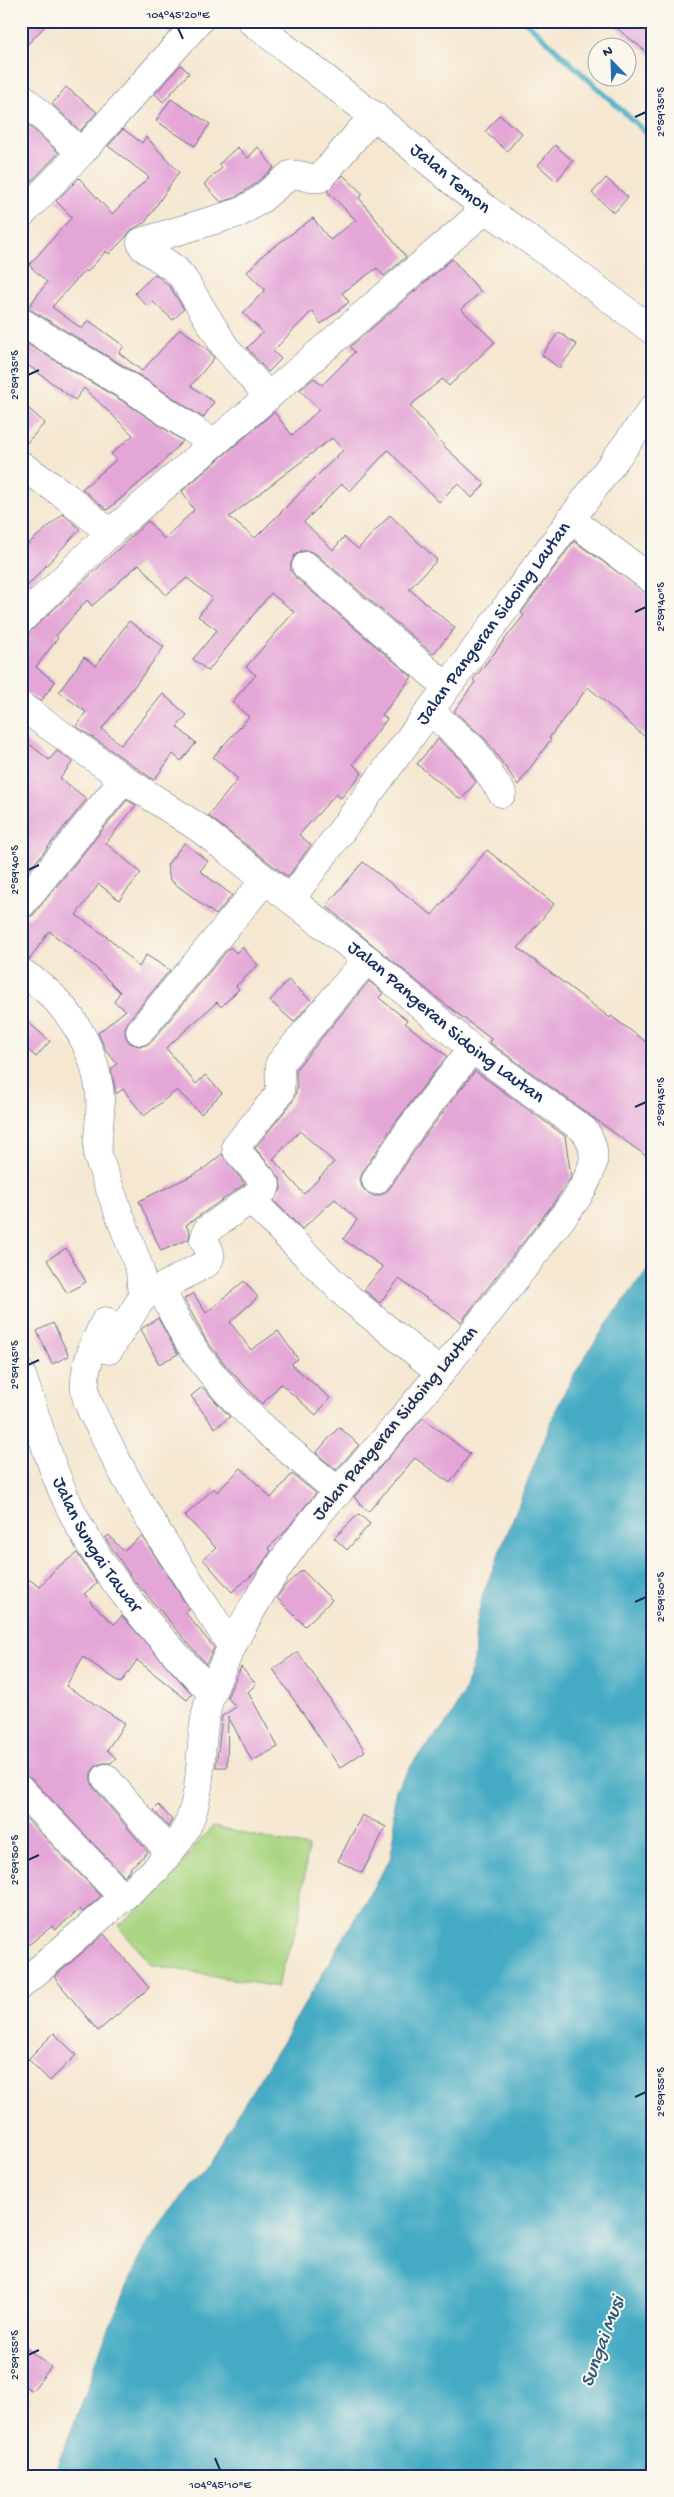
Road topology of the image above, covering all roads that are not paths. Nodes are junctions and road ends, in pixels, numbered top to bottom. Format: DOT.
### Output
graph roads {
  1 [pos="199,21"];
  2 [pos="251,21"];
  3 [pos="21,96"];
  4 [pos="374,115"];
  5 [pos="81,153"];
  6 [pos="486,208"];
  7 [pos="23,209"];
  8 [pos="21,322"];
  9 [pos="653,331"];
  10 [pos="268,396"];
  11 [pos="653,408"];
  12 [pos="213,443"];
  13 [pos="21,465"];
  14 [pos="570,519"];
  15 [pos="110,533"];
  16 [pos="306,566"];
  17 [pos="653,580"];
  18 [pos="21,620"];
  19 [pos="447,687"];
  20 [pos="21,706"];
  21 [pos="430,711"];
  22 [pos="124,779"];
  23 [pos="502,793"];
  24 [pos="264,880"];
  25 [pos="291,899"];
  26 [pos="21,905"];
  27 [pos="367,959"];
  28 [pos="21,972"];
  29 [pos="140,1031"];
  30 [pos="472,1049"];
  31 [pos="376,1180"];
  32 [pos="250,1200"];
  33 [pos="152,1293"];
  34 [pos="105,1321"];
  35 [pos="99,1348"];
  36 [pos="21,1373"];
  37 [pos="441,1373"];
  38 [pos="29,1424"];
  39 [pos="339,1492"];
  40 [pos="235,1642"];
  41 [pos="212,1693"];
  42 [pos="106,1778"];
  43 [pos="21,1790"];
  44 [pos="169,1852"];
  45 [pos="123,1897"];
  46 [pos="21,1985"];
  1 -- 5 [label="street"];
  2 -- 4 [label="street, Jalan Temon"];
  3 -- 5 [label="street"];
  4 -- 6 [label="street, Jalan Temon"];
  4 -- 10 [label="street"];
  5 -- 7 [label="street"];
  6 -- 9 [label="street, Jalan Temon"];
  6 -- 10 [label="street"];
  8 -- 12 [label="street"];
  10 -- 12 [label="street"];
  11 -- 14 [label="street, Jalan Pangeran Sidoing Lautan"];
  12 -- 15 [label="street"];
  13 -- 15 [label="street"];
  14 -- 17 [label="street"];
  14 -- 19 [label="street, Jalan Pangeran Sidoing Lautan"];
  15 -- 18 [label="street"];
  16 -- 19 [label="street"];
  19 -- 21 [label="street, Jalan Pangeran Sidoing Lautan"];
  20 -- 22 [label="street"];
  21 -- 23 [label="street"];
  21 -- 25 [label="street, Jalan Pangeran Sidoing Lautan"];
  22 -- 24 [label="street"];
  22 -- 26 [label="street"];
  24 -- 25 [label="street"];
  24 -- 29 [label="street"];
  25 -- 27 [label="street, Jalan Pangeran Sidoing Lautan"];
  27 -- 30 [label="street, Jalan Pangeran Sidoing Lautan"];
  27 -- 32 [label="street"];
  28 -- 33 [label="street"];
  30 -- 31 [label="street"];
  30 -- 37 [label="street, Jalan Pangeran Sidoing Lautan"];
  32 -- 33 [label="street"];
  32 -- 37 [label="street"];
  33 -- 35 [label="street"];
  33 -- 39 [label="street"];
  34 -- 35 [label="street"];
  35 -- 40 [label="street"];
  36 -- 38 [label="street, Jalan Sungai Tawar"];
  37 -- 39 [label="street, Jalan Pangeran Sidoing Lautan"];
  38 -- 41 [label="street, Jalan Sungai Tawar"];
  39 -- 40 [label="street, Jalan Pangeran Sidoing Lautan"];
  40 -- 41 [label="street, Jalan Pangeran Sidoing Lautan"];
  41 -- 44 [label="street, Jalan Pangeran Sidoing Lautan"];
  42 -- 44 [label="street"];
  43 -- 45 [label="street"];
  44 -- 45 [label="street, Jalan Pangeran Sidoing Lautan"];
  45 -- 46 [label="street, Jalan Pangeran Sidoing Lautan"];
}
